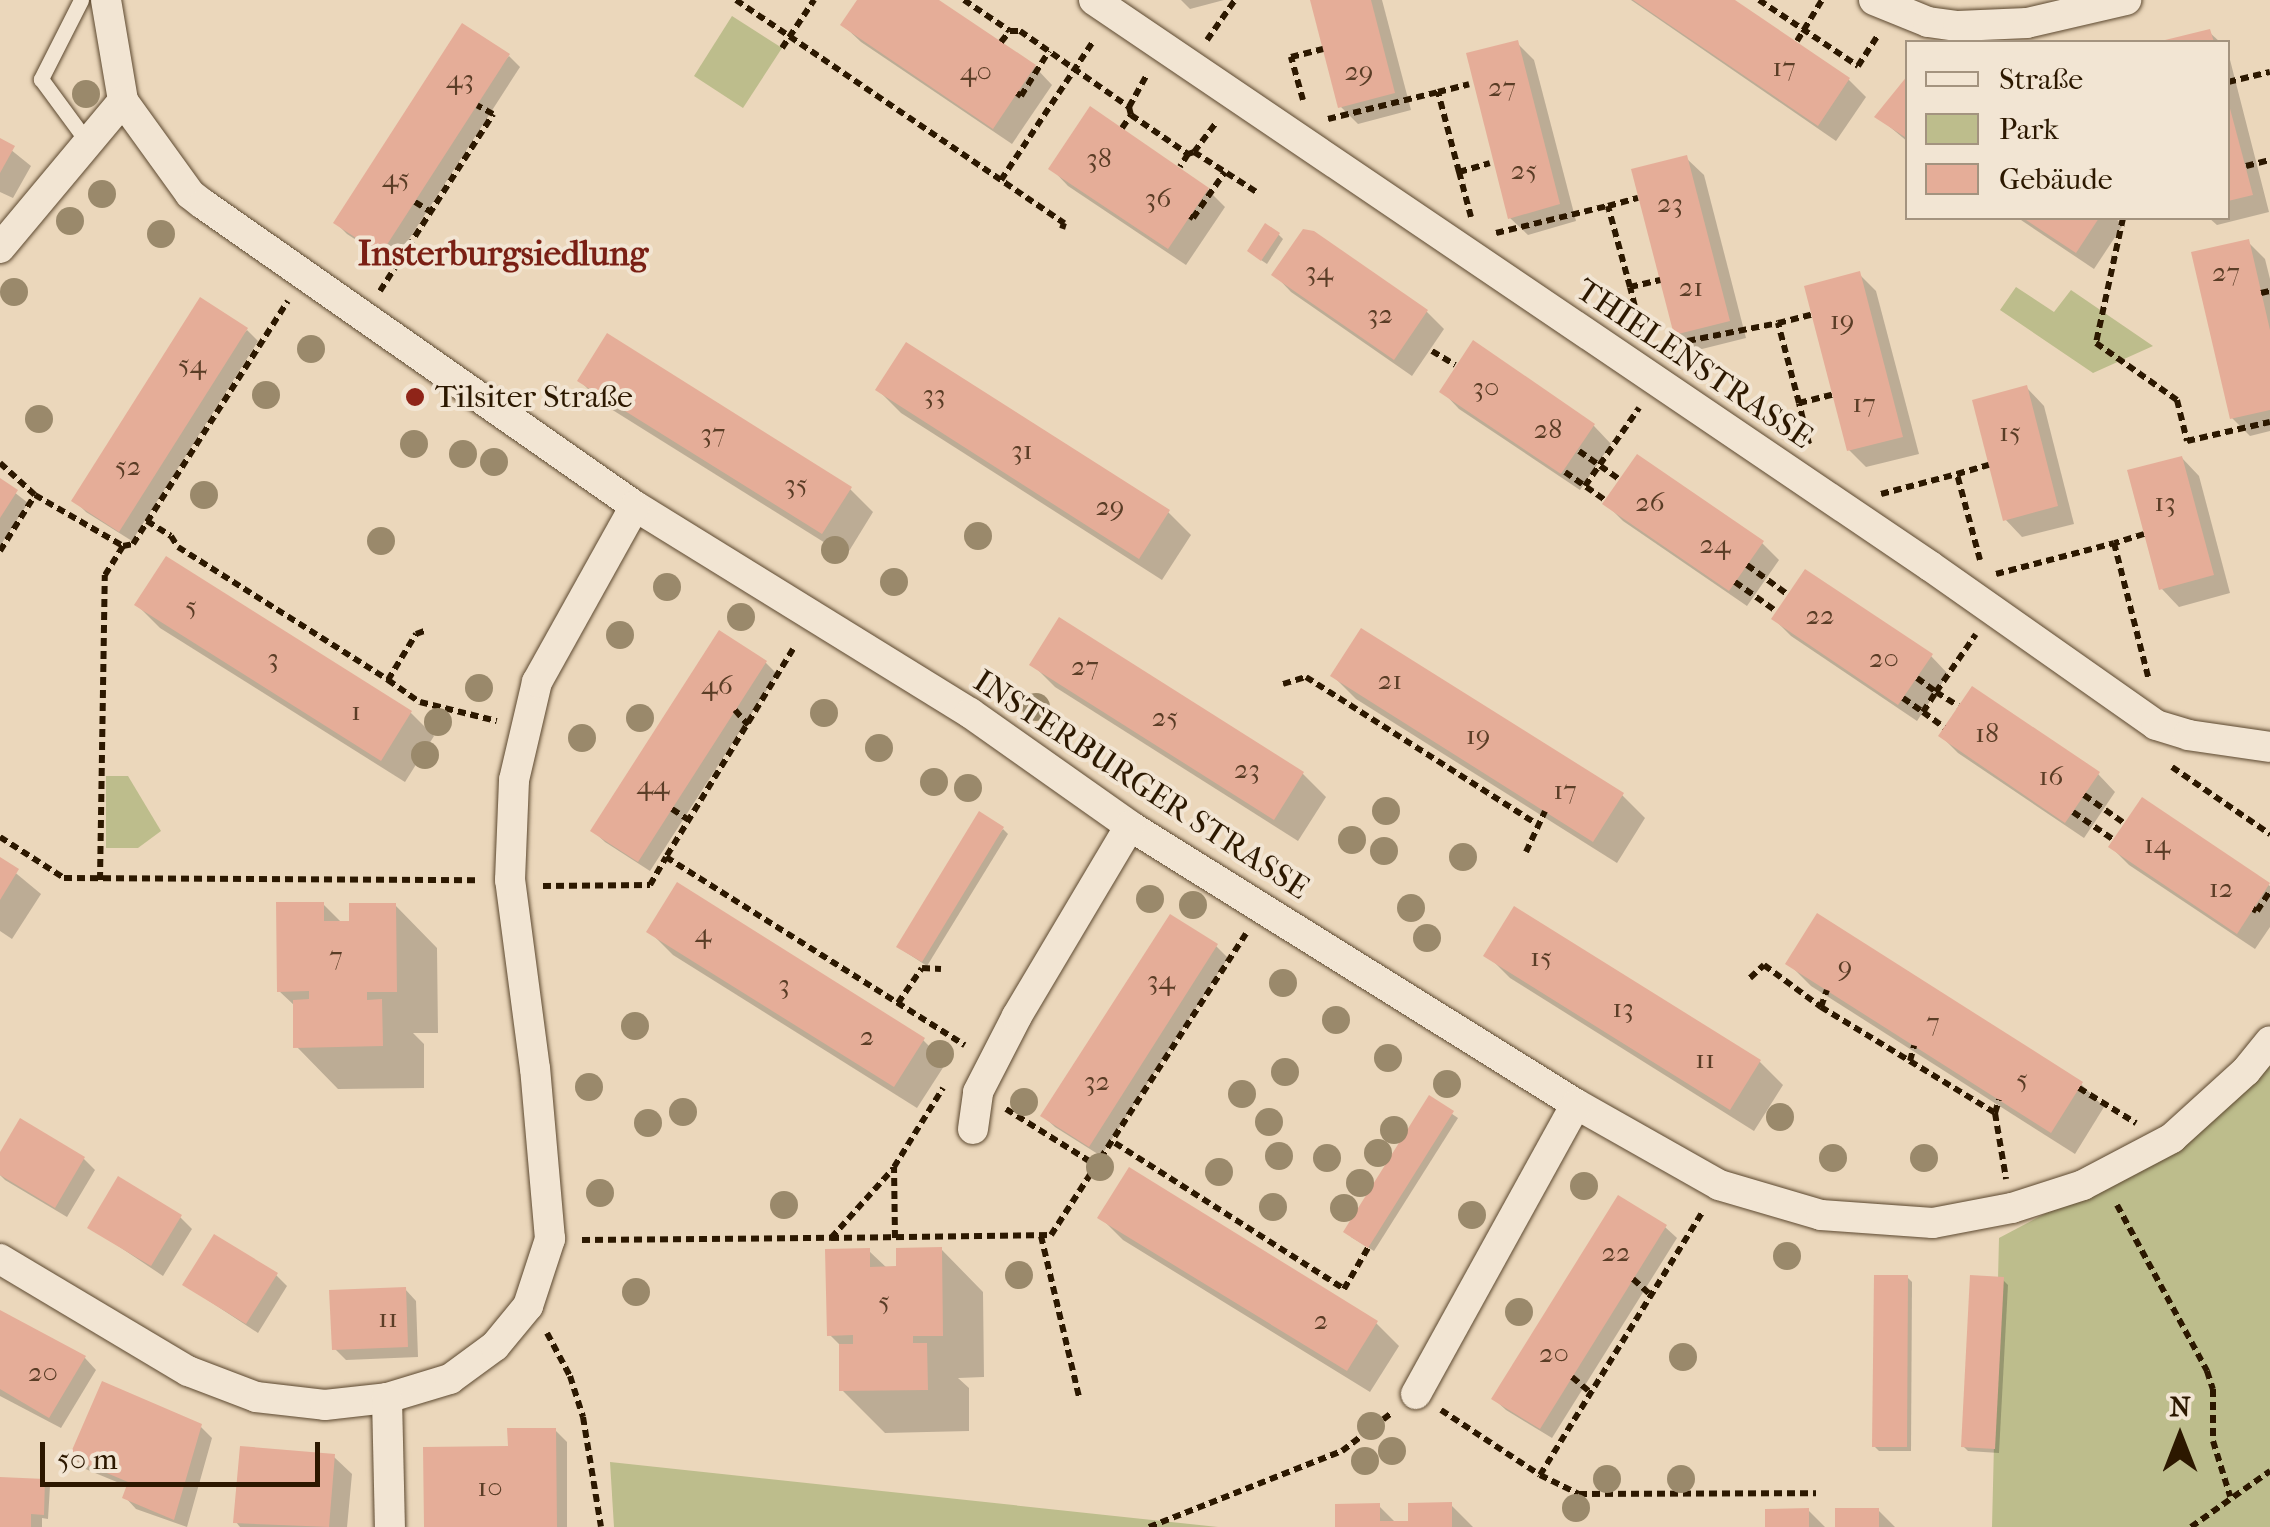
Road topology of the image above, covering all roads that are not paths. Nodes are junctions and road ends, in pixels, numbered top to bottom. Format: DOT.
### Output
graph roads {
  1 [pos="82,0"];
  2 [pos="1094,0"];
  3 [pos="2126,0"];
  4 [pos="107,10"];
  5 [pos="1880,12"];
  6 [pos="123,101"];
  7 [pos="88,143"];
  8 [pos="0,248"];
  9 [pos="635,506"];
  10 [pos="2270,747"];
  11 [pos="1130,826"];
  12 [pos="2270,1041"];
  13 [pos="1576,1104"];
  14 [pos="973,1129"];
  15 [pos="0,1259"];
  16 [pos="1416,1394"];
  17 [pos="387,1398"];
  18 [pos="390,1527"];
  1 -- 7 [label="lane"];
  2 -- 10 [label="street, THIELENSTRASSE"];
  3 -- 5 [label="street"];
  4 -- 6 [label="street, INSTERBURGER STRASSE"];
  6 -- 7 [label="street"];
  6 -- 9 [label="street, INSTERBURGER STRASSE"];
  7 -- 8 [label="street"];
  9 -- 11 [label="street, INSTERBURGER STRASSE"];
  9 -- 17 [label="street"];
  11 -- 13 [label="street, INSTERBURGER STRASSE"];
  11 -- 14 [label="street"];
  12 -- 13 [label="street, INSTERBURGER STRASSE"];
  13 -- 16 [label="street"];
  15 -- 17 [label="street"];
  17 -- 18 [label="street"];
}
